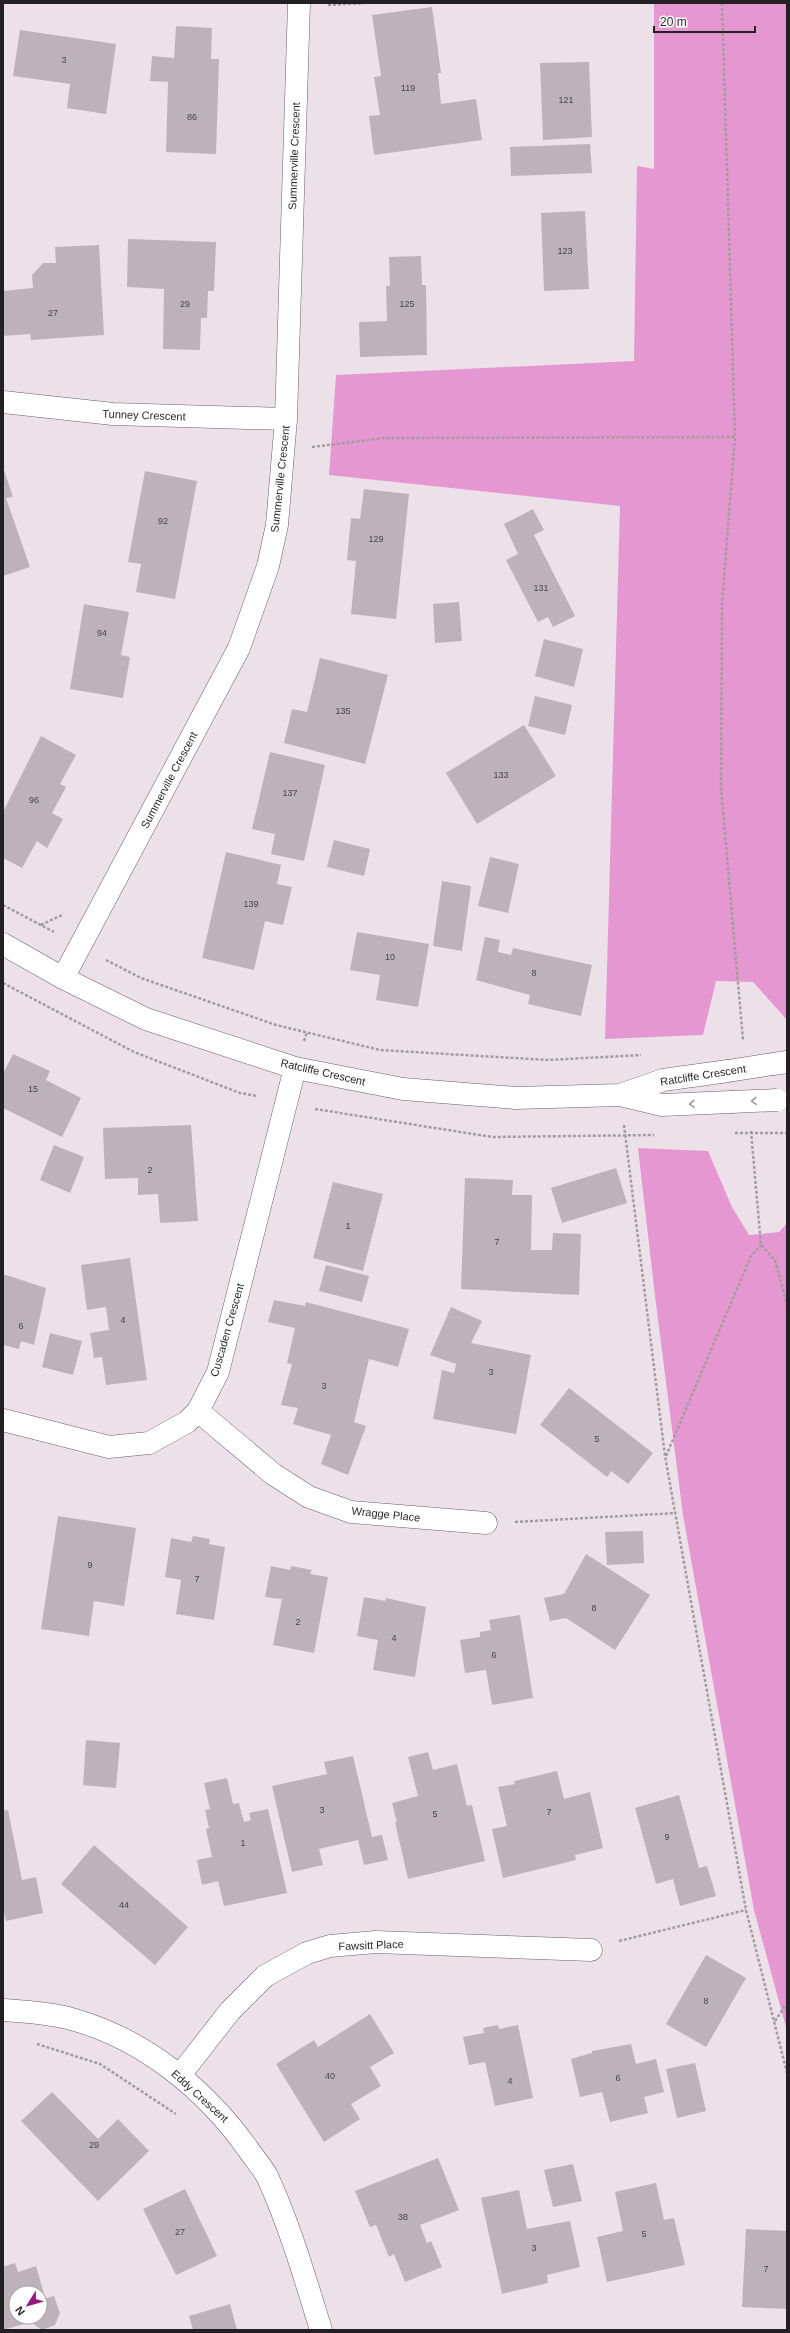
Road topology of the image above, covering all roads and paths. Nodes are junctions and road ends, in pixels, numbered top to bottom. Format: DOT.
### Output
graph roads {
  1 [pos="299,3"];
  2 [pos="722,3"];
  3 [pos="3,402"];
  4 [pos="286,419"];
  5 [pos="734,437"];
  6 [pos="283,451"];
  7 [pos="3,905"];
  8 [pos="23,916"];
  9 [pos="3,944"];
  10 [pos="63,978"];
  11 [pos="141,978"];
  12 [pos="3,983"];
  13 [pos="744,1048"];
  14 [pos="649,1055"];
  15 [pos="780,1063"];
  16 [pos="295,1068"];
  17 [pos="240,1093"];
  18 [pos="620,1095"];
  19 [pos="782,1099"];
  20 [pos="337,1114"];
  21 [pos="751,1127"];
  22 [pos="735,1133"];
  23 [pos="787,1133"];
  24 [pos="761,1245"];
  25 [pos="787,1305"];
  26 [pos="198,1411"];
  27 [pos="3,1420"];
  28 [pos="665,1456"];
  29 [pos="676,1513"];
  30 [pos="486,1523"];
  31 [pos="746,1910"];
  32 [pos="591,1950"];
  33 [pos="787,2003"];
  34 [pos="3,2010"];
  35 [pos="775,2022"];
  36 [pos="30,2042"];
  37 [pos="787,2073"];
  38 [pos="180,2075"];
  39 [pos="180,2116"];
  40 [pos="321,2330"];
  1 -- 4 [label="street, Summerville Crescent"];
  2 -- 5 [label="path"];
  3 -- 4 [label="street, Tunney Crescent"];
  4 -- 6 [label="street, Summerville Crescent"];
  5 -- 6 [label="path"];
  5 -- 13 [label="path"];
  6 -- 10 [label="street, Summerville Crescent"];
  7 -- 8 [label="path"];
  9 -- 10 [label="street, Ratcliffe Crescent"];
  10 -- 16 [label="street, Ratcliffe Crescent"];
  11 -- 14 [label="path"];
  12 -- 17 [label="path"];
  15 -- 18 [label="street, Ratcliffe Crescent, bridge"];
  16 -- 18 [label="street, Ratcliffe Crescent"];
  16 -- 26 [label="street, Cuscaden Crescent"];
  19 -- 18 [label="street, Ratcliffe Crescent, one-way, bridge"];
  20 -- 28 [label="path"];
  21 -- 24 [label="path"];
  22 -- 23 [label="path, bridge"];
  24 -- 25 [label="path"];
  24 -- 28 [label="path"];
  26 -- 27 [label="street, Cuscaden Crescent"];
  26 -- 30 [label="street, Wragge Place"];
  28 -- 29 [label="path"];
  29 -- 30 [label="path"];
  29 -- 31 [label="path"];
  31 -- 32 [label="path"];
  31 -- 35 [label="path"];
  32 -- 38 [label="street, Fawsitt Place"];
  33 -- 35 [label="path"];
  34 -- 38 [label="street, Eddy Crescent"];
  35 -- 37 [label="path"];
  36 -- 39 [label="path"];
  38 -- 40 [label="street, Eddy Crescent"];
}
